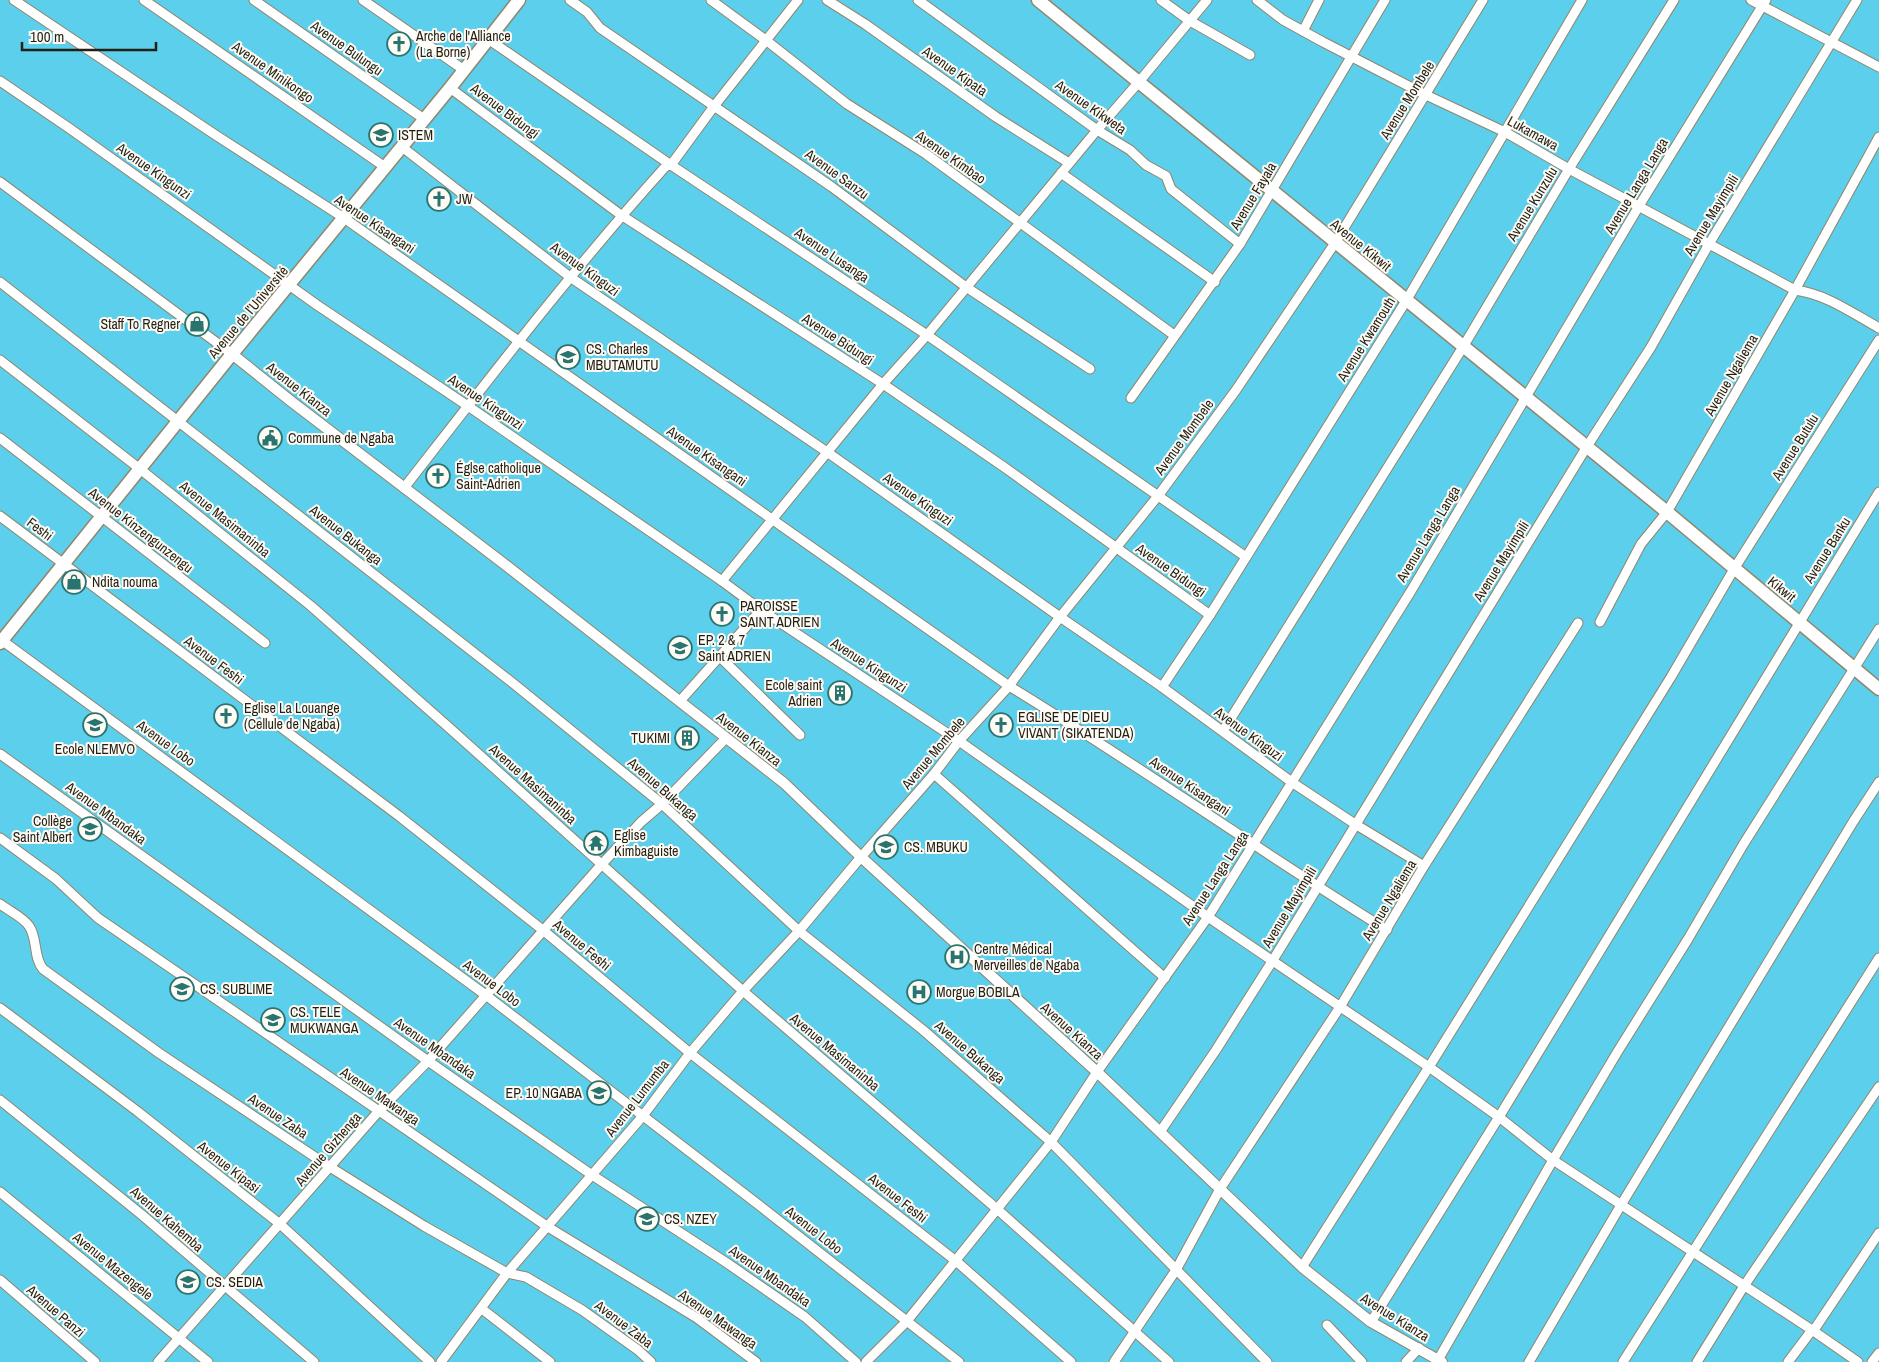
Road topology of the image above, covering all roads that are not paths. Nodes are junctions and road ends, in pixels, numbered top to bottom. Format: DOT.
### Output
graph roads {
  1 [pos="14,0"];
  2 [pos="144,0"];
  3 [pos="254,0"];
  4 [pos="363,0"];
  5 [pos="519,0"];
  6 [pos="570,0"];
  7 [pos="711,0"];
  8 [pos="798,0"];
  9 [pos="827,0"];
  10 [pos="918,0"];
  11 [pos="1038,0"];
  12 [pos="1161,0"];
  13 [pos="1207,0"];
  14 [pos="1257,0"];
  15 [pos="1320,0"];
  16 [pos="1385,0"];
  17 [pos="1484,0"];
  18 [pos="1582,0"];
  19 [pos="1674,0"];
  20 [pos="1751,0"];
  21 [pos="1857,0"];
  22 [pos="1764,3"];
  23 [pos="1190,21"];
  24 [pos="1303,31"];
  25 [pos="488,39"];
  26 [pos="767,41"];
  27 [pos="1831,42"];
  28 [pos="1250,55"];
  29 [pos="1352,57"];
  30 [pos="1879,67"];
  31 [pos="464,70"];
  32 [pos="0,80"];
  33 [pos="1138,83"];
  34 [pos="450,88"];
  35 [pos="1426,95"];
  36 [pos="715,105"];
  37 [pos="424,119"];
  38 [pos="1097,130"];
  39 [pos="1505,132"];
  40 [pos="1879,137"];
  41 [pos="402,147"];
  42 [pos="1069,163"];
  43 [pos="671,164"];
  44 [pos="385,167"];
  45 [pos="1569,169"];
  46 [pos="1061,173"];
  47 [pos="0,182"];
  48 [pos="1272,192"];
  49 [pos="1639,206"];
  50 [pos="621,215"];
  51 [pos="344,218"];
  52 [pos="1019,224"];
  53 [pos="1335,242"];
  54 [pos="1240,244"];
  55 [pos="1710,244"];
  56 [pos="570,277"];
  57 [pos="0,282"];
  58 [pos="1215,282"];
  59 [pos="290,284"];
  60 [pos="966,287"];
  61 [pos="1795,290"];
  62 [pos="1406,301"];
  63 [pos="1879,328"];
  64 [pos="927,335"];
  65 [pos="1174,335"];
  66 [pos="519,340"];
  67 [pos="1879,340"];
  68 [pos="1462,347"];
  69 [pos="232,354"];
  70 [pos="0,360"];
  71 [pos="1090,368"];
  72 [pos="883,384"];
  73 [pos="1525,397"];
  74 [pos="1130,398"];
  75 [pos="468,406"];
  76 [pos="179,421"];
  77 [pos="0,438"];
  78 [pos="1586,448"];
  79 [pos="827,452"];
  80 [pos="140,469"];
  81 [pos="404,488"];
  82 [pos="1879,492"];
  83 [pos="1158,496"];
  84 [pos="1667,512"];
  85 [pos="0,516"];
  86 [pos="101,516"];
  87 [pos="772,519"];
  88 [pos="1117,549"];
  89 [pos="1246,557"];
  90 [pos="64,564"];
  91 [pos="1734,569"];
  92 [pos="722,581"];
  93 [pos="761,610"];
  94 [pos="1210,615"];
  95 [pos="1060,618"];
  96 [pos="1600,622"];
  97 [pos="1799,622"];
  98 [pos="1578,623"];
  99 [pos="1879,629"];
  100 [pos="1,641"];
  101 [pos="265,643"];
  102 [pos="720,657"];
  103 [pos="1853,669"];
  104 [pos="1009,686"];
  105 [pos="1162,687"];
  106 [pos="1879,689"];
  107 [pos="680,701"];
  108 [pos="1223,731"];
  109 [pos="800,735"];
  110 [pos="726,738"];
  111 [pos="959,741"];
  112 [pos="0,754"];
  113 [pos="934,774"];
  114 [pos="1879,782"];
  115 [pos="1293,783"];
  116 [pos="662,804"];
  117 [pos="1355,824"];
  118 [pos="0,838"];
  119 [pos="1254,844"];
  120 [pos="861,857"];
  121 [pos="602,864"];
  122 [pos="1424,866"];
  123 [pos="1317,887"];
  124 [pos="0,904"];
  125 [pos="1208,917"];
  126 [pos="1387,930"];
  127 [pos="544,931"];
  128 [pos="799,931"];
  129 [pos="1879,958"];
  130 [pos="1273,960"];
  131 [pos="1165,978"];
  132 [pos="742,992"];
  133 [pos="487,996"];
  134 [pos="1340,1007"];
  135 [pos="0,1008"];
  136 [pos="690,1053"];
  137 [pos="428,1061"];
  138 [pos="1428,1067"];
  139 [pos="1097,1072"];
  140 [pos="1879,1087"];
  141 [pos="0,1100"];
  142 [pos="378,1112"];
  143 [pos="642,1116"];
  144 [pos="1499,1116"];
  145 [pos="1160,1132"];
  146 [pos="1051,1142"];
  147 [pos="1553,1160"];
  148 [pos="330,1167"];
  149 [pos="592,1175"];
  150 [pos="1220,1189"];
  151 [pos="0,1192"];
  152 [pos="1620,1205"];
  153 [pos="997,1209"];
  154 [pos="280,1224"];
  155 [pos="548,1227"];
  156 [pos="1879,1232"];
  157 [pos="1693,1253"];
  158 [pos="956,1261"];
  159 [pos="1302,1268"];
  160 [pos="1176,1270"];
  161 [pos="507,1274"];
  162 [pos="0,1280"];
  163 [pos="1744,1286"];
  164 [pos="225,1287"];
  165 [pos="482,1309"];
  166 [pos="907,1321"];
  167 [pos="1371,1322"];
  168 [pos="1326,1325"];
  169 [pos="1812,1330"];
  170 [pos="1134,1331"];
  171 [pos="180,1338"];
  172 [pos="1419,1348"];
  173 [pos="1879,1354"];
  174 [pos="1440,1361"];
  175 [pos="95,1362"];
  176 [pos="158,1362"];
  177 [pos="208,1362"];
  178 [pos="314,1362"];
  179 [pos="430,1362"];
  180 [pos="441,1362"];
  181 [pos="550,1362"];
  182 [pos="651,1362"];
  183 [pos="756,1362"];
  184 [pos="856,1362"];
  185 [pos="866,1362"];
  186 [pos="959,1362"];
  187 [pos="1071,1362"];
  188 [pos="1114,1362"];
  189 [pos="1169,1362"];
  190 [pos="1267,1362"];
  191 [pos="1362,1362"];
  192 [pos="1406,1362"];
  193 [pos="1530,1362"];
  194 [pos="1623,1362"];
  195 [pos="1697,1362"];
  196 [pos="1788,1362"];
  197 [pos="1858,1362"];
  198 [pos="1872,1362"];
  1 -- 51 [label="street, Avenue Kisangani"];
  2 -- 44 [label="street, Avenue Minikongo"];
  3 -- 37 [label="street, Avenue Bulungu"];
  4 -- 31 [label="street"];
  5 -- 25 [label="main road, Avenue de l’Université"];
  6 -- 36 [label="street, Avenue Sanzu"];
  7 -- 26 [label="street, Avenue Kimbao"];
  8 -- 26 [label="street"];
  9 -- 42 [label="street, Avenue Kipata"];
  10 -- 38 [label="street, Avenue Kikweta"];
  11 -- 33 [label="main road, Avenue Kikwit"];
  12 -- 23 [label="street"];
  13 -- 23 [label="street"];
  14 -- 24 [label="street, Lukamawa"];
  15 -- 24 [label="street"];
  16 -- 29 [label="street, Avenue Fayala"];
  17 -- 35 [label="street, Avenue Mombele"];
  18 -- 39 [label="street, Avenue Kwamouth"];
  19 -- 45 [label="street, Avenue Kunzulu"];
  20 -- 22 [label="street"];
  21 -- 27 [label="street, Avenue Mayimpili"];
  22 -- 27 [label="street"];
  22 -- 49 [label="street, Avenue Langa Langa"];
  23 -- 28 [label="street"];
  23 -- 33 [label="street"];
  24 -- 29 [label="street, Lukamawa"];
  25 -- 31 [label="main road, Avenue de l’Université"];
  25 -- 43 [label="street, Avenue Lusanga"];
  26 -- 36 [label="street"];
  26 -- 52 [label="street, Avenue Kimbao"];
  27 -- 30 [label="street"];
  27 -- 55 [label="street, Avenue Mayimpili"];
  29 -- 35 [label="street, Lukamawa"];
  29 -- 48 [label="street, Avenue Fayala"];
  31 -- 34 [label="main road, Avenue de l’Université"];
  32 -- 59 [label="street, Avenue Kingunzi"];
  33 -- 38 [label="street"];
  33 -- 48 [label="main road, Avenue Kikwit"];
  34 -- 37 [label="main road, Avenue de l’Université"];
  34 -- 50 [label="street, Avenue Bidungi"];
  35 -- 39 [label="street, Lukamawa"];
  35 -- 53 [label="street, Avenue Mombele"];
  36 -- 43 [label="street"];
  36 -- 60 [label="street, Avenue Sanzu"];
  37 -- 41 [label="main road, Avenue de l’Université"];
  38 -- 42 [label="street"];
  38 -- 54 [label="street, Avenue Kikweta"];
  39 -- 45 [label="street, Lukamawa"];
  39 -- 62 [label="street, Avenue Kwamouth"];
  40 -- 61 [label="street, Avenue Ngaliema"];
  41 -- 44 [label="main road, Avenue de l’Université"];
  41 -- 56 [label="street, Avenue Kinguzi"];
  42 -- 46 [label="street"];
  43 -- 50 [label="street"];
  43 -- 64 [label="street, Avenue Lusanga"];
  44 -- 51 [label="main road, Avenue de l’Université"];
  45 -- 49 [label="street, Lukamawa"];
  45 -- 68 [label="street, Avenue Kunzulu"];
  46 -- 52 [label="street"];
  46 -- 58 [label="street"];
  47 -- 69 [label="street, Avenue Kianza"];
  48 -- 53 [label="main road, Avenue Kikwit"];
  48 -- 54 [label="street, Avenue Fayala"];
  49 -- 55 [label="street, Lukamawa"];
  49 -- 73 [label="street, Avenue Langa Langa"];
  50 -- 56 [label="street"];
  50 -- 72 [label="street, Avenue Bidungi"];
  51 -- 59 [label="main road, Avenue de l’Université"];
  51 -- 66 [label="street, Avenue Kisangani"];
  52 -- 60 [label="street"];
  52 -- 65 [label="street, Avenue Kimbao"];
  53 -- 62 [label="main road, Avenue Kikwit"];
  53 -- 83 [label="street, Avenue Mombele"];
  54 -- 58 [label="street, Avenue Fayala"];
  55 -- 61 [label="street, Lukamawa"];
  55 -- 78 [label="street, Avenue Mayimpili"];
  56 -- 66 [label="street"];
  56 -- 79 [label="street, Avenue Kinguzi"];
  57 -- 76 [label="street, Avenue Bukanga"];
  58 -- 65 [label="street, Avenue Fayala"];
  59 -- 69 [label="main road, Avenue de l’Université"];
  59 -- 75 [label="street, Avenue Kingunzi"];
  60 -- 64 [label="street"];
  60 -- 71 [label="street, Avenue Sanzu"];
  61 -- 63 [label="street, Lukamawa"];
  61 -- 84 [label="street, Avenue Ngaliema"];
  62 -- 68 [label="main road, Avenue Kikwit"];
  62 -- 89 [label="street, Avenue Kwamouth"];
  64 -- 72 [label="street"];
  64 -- 83 [label="street, Avenue Lusanga"];
  65 -- 74 [label="street, Avenue Fayala"];
  66 -- 75 [label="street"];
  66 -- 87 [label="street, Avenue Kisangani"];
  67 -- 91 [label="street, Avenue Butulu"];
  68 -- 73 [label="main road, Avenue Kikwit"];
  68 -- 108 [label="street"];
  69 -- 76 [label="main road, Avenue de l’Université"];
  69 -- 81 [label="street, Avenue Kianza"];
  70 -- 80 [label="street, Avenue Masimaninba"];
  72 -- 79 [label="street"];
  72 -- 88 [label="street, Avenue Bidungi"];
  73 -- 78 [label="main road, Avenue Kikwit"];
  73 -- 115 [label="street, Avenue Langa Langa"];
  75 -- 81 [label="street"];
  75 -- 92 [label="street, Avenue Kingunzi"];
  76 -- 80 [label="main road, Avenue de l’Université"];
  76 -- 116 [label="street, Avenue Bukanga"];
  77 -- 86 [label="street, Avenue Kinzengunzengu"];
  78 -- 84 [label="main road, Avenue Kikwit"];
  78 -- 117 [label="street, Avenue Mayimpili"];
  79 -- 87 [label="street"];
  79 -- 95 [label="street, Avenue Kinguzi"];
  80 -- 86 [label="main road, Avenue de l’Université"];
  80 -- 121 [label="street, Avenue Masimaninba"];
  81 -- 107 [label="street, Avenue Kianza"];
  82 -- 97 [label="street, Avenue Banku"];
  83 -- 88 [label="street, Avenue Mombele"];
  83 -- 89 [label="street, Avenue Lusanga"];
  84 -- 91 [label="main road, Kikwit"];
  84 -- 96 [label="street, Avenue Ngaliema"];
  85 -- 90 [label="street, Feshi"];
  86 -- 90 [label="main road, Avenue de l’Université"];
  86 -- 101 [label="street, Avenue Kinzengunzengu"];
  87 -- 92 [label="street"];
  87 -- 104 [label="street, Avenue Kisangani"];
  88 -- 94 [label="street, Avenue Bidungi"];
  88 -- 95 [label="street, Avenue Mombele"];
  89 -- 94 [label="street, Avenue Kwamouth"];
  90 -- 100 [label="main road, Avenue de l’Université"];
  90 -- 127 [label="street, Avenue Feshi"];
  91 -- 97 [label="main road, Kikwit"];
  91 -- 138 [label="street, Avenue Butulu"];
  92 -- 93 [label="street, Avenue Kingunzi"];
  93 -- 102 [label="street"];
  93 -- 111 [label="street, Avenue Kingunzi"];
  94 -- 105 [label="street, Avenue Kwamouth"];
  95 -- 104 [label="street, Avenue Mombele"];
  95 -- 105 [label="street, Avenue Kinguzi"];
  97 -- 103 [label="main road, Kikwit"];
  97 -- 144 [label="street, Avenue Banku"];
  98 -- 122 [label="street, Avenue Ngaliema"];
  99 -- 103 [label="street"];
  100 -- 133 [label="street, Avenue Lobo"];
  102 -- 107 [label="street"];
  102 -- 109 [label="street"];
  103 -- 106 [label="main road, Kikwit"];
  103 -- 147 [label="street"];
  104 -- 111 [label="street, Avenue Mombele"];
  104 -- 119 [label="street, Avenue Kisangani"];
  105 -- 108 [label="street, Avenue Kinguzi"];
  107 -- 110 [label="street, Avenue Kianza"];
  108 -- 115 [label="street, Avenue Kinguzi"];
  110 -- 116 [label="street, Avenue Gizhenga"];
  110 -- 120 [label="street, Avenue Kianza"];
  111 -- 113 [label="street, Avenue Mombele"];
  111 -- 125 [label="street, Avenue Kingunzi"];
  112 -- 137 [label="street, Avenue Mbandaka"];
  113 -- 120 [label="street, Avenue Mombele"];
  113 -- 131 [label="street"];
  114 -- 152 [label="street"];
  115 -- 117 [label="street, Avenue Kinguzi"];
  115 -- 119 [label="street, Avenue Langa Langa"];
  116 -- 121 [label="street, Avenue Gizhenga"];
  116 -- 128 [label="street, Avenue Bukanga"];
  117 -- 122 [label="street, Avenue Kinguzi"];
  117 -- 123 [label="street, Avenue Mayimpili"];
  118 -- 142 [label="street, Avenue Mawanga"];
  119 -- 123 [label="street, Avenue Kisangani"];
  119 -- 125 [label="street, Avenue Langa Langa"];
  120 -- 128 [label="street, Avenue Lumumba"];
  120 -- 139 [label="street, Avenue Kianza"];
  121 -- 127 [label="street, Avenue Gizhenga"];
  121 -- 132 [label="street, Avenue Masimaninba"];
  122 -- 126 [label="street, Avenue Ngaliema"];
  123 -- 126 [label="street, Avenue Kisangani"];
  123 -- 130 [label="street, Avenue Mayimpili"];
  124 -- 148 [label="street, Avenue Zaba"];
  125 -- 130 [label="street, Avenue Kingunzi"];
  125 -- 131 [label="street, Avenue Langa Langa"];
  126 -- 134 [label="street, Avenue Ngaliema"];
  127 -- 133 [label="street, Avenue Gizhenga"];
  127 -- 136 [label="street, Avenue Feshi"];
  128 -- 132 [label="street, Avenue Lumumba"];
  128 -- 146 [label="street, Avenue Bukanga"];
  129 -- 157 [label="street"];
  130 -- 134 [label="street, Avenue Kingunzi"];
  130 -- 145 [label="street, Avenue Mayimpili"];
  131 -- 139 [label="street, Avenue Langa Langa"];
  132 -- 136 [label="street, Avenue Lumumba"];
  132 -- 153 [label="street, Avenue Masimaninba"];
  133 -- 137 [label="street, Avenue Gizhenga"];
  133 -- 143 [label="street, Avenue Lobo"];
  134 -- 138 [label="street, Avenue Kingunzi"];
  134 -- 150 [label="street, Avenue Ngaliema"];
  135 -- 154 [label="street, Avenue Kipasi"];
  136 -- 143 [label="street, Avenue Lumumba"];
  136 -- 158 [label="street, Avenue Feshi"];
  137 -- 142 [label="street, Avenue Gizhenga"];
  137 -- 149 [label="street, Avenue Mbandaka"];
  138 -- 144 [label="street, Avenue Kingunzi"];
  138 -- 159 [label="street, Avenue Butulu"];
  139 -- 145 [label="street, Avenue Kianza"];
  139 -- 146 [label="street, Avenue Langa Langa"];
  140 -- 163 [label="street"];
  141 -- 164 [label="street, Avenue Kahemba"];
  142 -- 148 [label="street, Avenue Gizhenga"];
  142 -- 155 [label="street, Avenue Mawanga"];
  143 -- 149 [label="street, Avenue Lumumba"];
  143 -- 166 [label="street, Avenue Lobo"];
  144 -- 147 [label="street, Avenue Kingunzi"];
  144 -- 167 [label="street, Avenue Banku"];
  145 -- 150 [label="street, Avenue Kianza"];
  146 -- 153 [label="street, Avenue Langa Langa"];
  146 -- 160 [label="street, Avenue Bukanga"];
  147 -- 152 [label="street, Avenue Kingunzi"];
  147 -- 174 [label="street"];
  148 -- 154 [label="street, Avenue Gizhenga"];
  148 -- 161 [label="street, Avenue Zaba"];
  149 -- 155 [label="street, Avenue Lumumba"];
  149 -- 184 [label="street, Avenue Mbandaka"];
  150 -- 159 [label="street, Avenue Kianza"];
  150 -- 160 [label="street, Avenue Ngaliema"];
  151 -- 171 [label="street, Avenue Mazengele"];
  152 -- 157 [label="street, Avenue Kingunzi"];
  152 -- 193 [label="street"];
  153 -- 158 [label="street, Avenue Langa Langa"];
  153 -- 170 [label="street, Avenue Masimaninba"];
  154 -- 164 [label="street, Avenue Gizhenga"];
  154 -- 179 [label="street, Avenue Kipasi"];
  155 -- 161 [label="street, Avenue Lumumba"];
  155 -- 183 [label="street, Avenue Mawanga"];
  156 -- 169 [label="street"];
  157 -- 163 [label="street, Avenue Kingunzi"];
  157 -- 194 [label="street"];
  158 -- 166 [label="street, Avenue Langa Langa"];
  158 -- 187 [label="street, Avenue Feshi"];
  159 -- 167 [label="street, Avenue Kianza"];
  160 -- 170 [label="street, Avenue Ngaliema"];
  160 -- 190 [label="street, Avenue Bukanga"];
  161 -- 165 [label="street, Avenue Lumumba"];
  161 -- 182 [label="street, Avenue Zaba"];
  162 -- 175 [label="street, Avenue Panzi"];
  163 -- 169 [label="street, Avenue Kingunzi"];
  163 -- 195 [label="street"];
  164 -- 171 [label="street, Avenue Gizhenga"];
  164 -- 178 [label="street, Avenue Kahemba"];
  165 -- 180 [label="street, Avenue Lumumba"];
  165 -- 181 [label="street"];
  166 -- 185 [label="street, Avenue Langa Langa"];
  166 -- 186 [label="street, Avenue Lobo"];
  167 -- 172 [label="street, Avenue Kianza"];
  168 -- 191 [label="street"];
  169 -- 196 [label="street"];
  169 -- 197 [label="street, Avenue Kingunzi"];
  170 -- 188 [label="street, Avenue Ngaliema"];
  170 -- 189 [label="street, Avenue Masimaninba"];
  171 -- 176 [label="street, Avenue Gizhenga"];
  171 -- 177 [label="street, Avenue Mazengele"];
  172 -- 174 [label="street, Avenue Kianza"];
  172 -- 192 [label="street"];
  173 -- 198 [label="street"];
}
